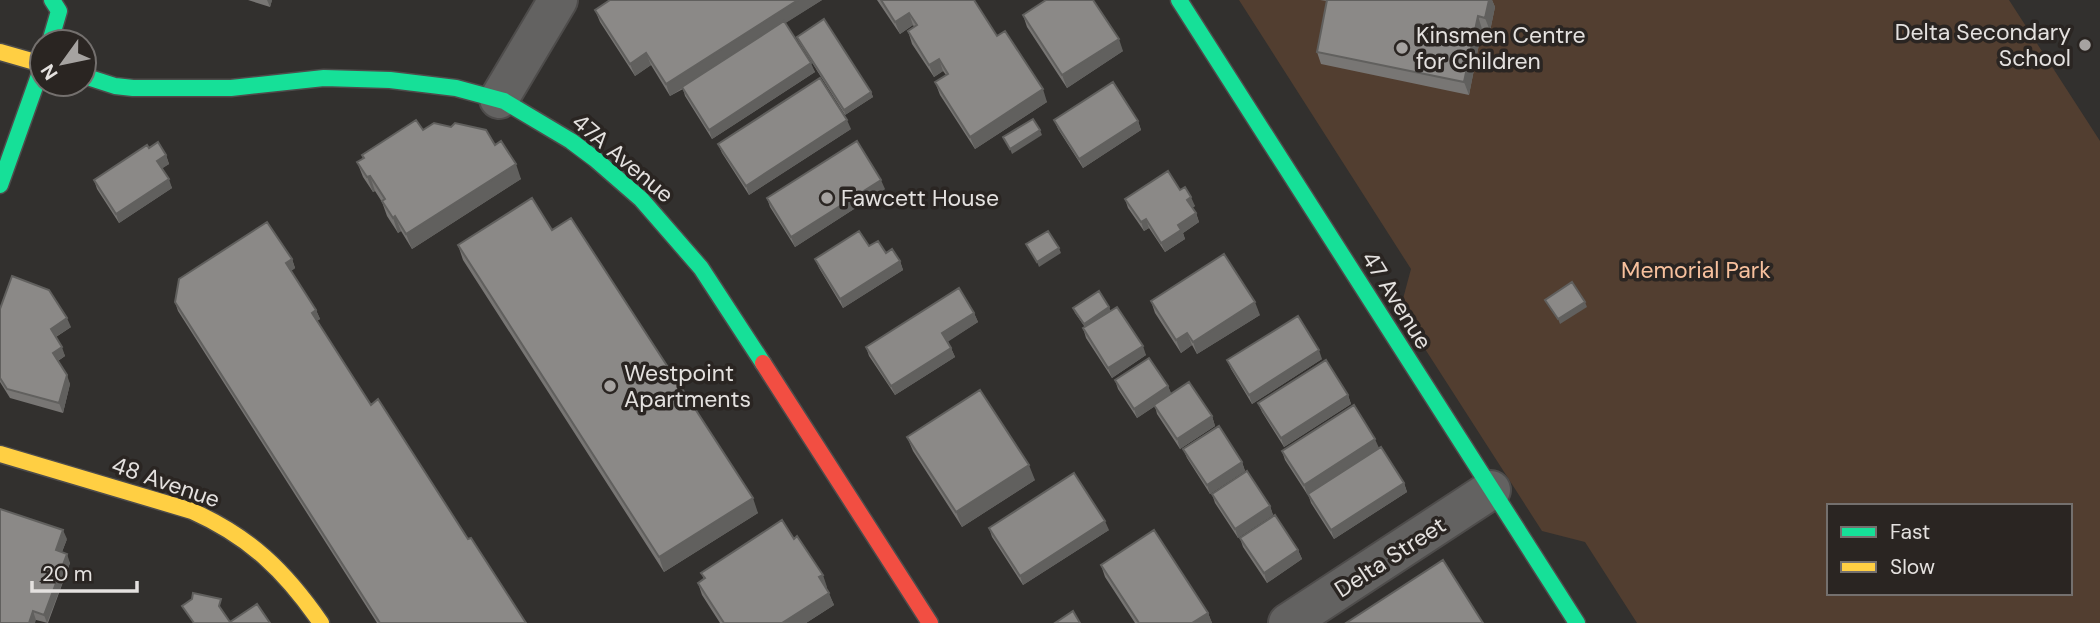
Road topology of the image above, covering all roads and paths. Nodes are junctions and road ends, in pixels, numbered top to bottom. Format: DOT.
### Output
graph roads {
  1 [pos="558,0"];
  2 [pos="1179,0"];
  3 [pos="61,5"];
  4 [pos="54,28"];
  5 [pos="0,52"];
  6 [pos="28,61"];
  7 [pos="98,80"];
  8 [pos="30,98"];
  9 [pos="499,99"];
  10 [pos="0,185"];
  11 [pos="0,454"];
  12 [pos="1491,490"];
  13 [pos="321,623"];
  14 [pos="930,623"];
  15 [pos="1288,623"];
  16 [pos="1577,623"];
  1 -- 9 [label="street"];
  2 -- 12 [label="street, 47 Avenue"];
  3 -- 4 [label="street"];
  5 -- 6 [label="street"];
  7 -- 9 [label="street, 47A Avenue"];
  8 -- 10 [label="street"];
  9 -- 14 [label="street, 47A Avenue"];
  11 -- 13 [label="street, 48 Avenue"];
  12 -- 15 [label="street, Delta Street"];
  12 -- 16 [label="street, 47 Avenue"];
}
